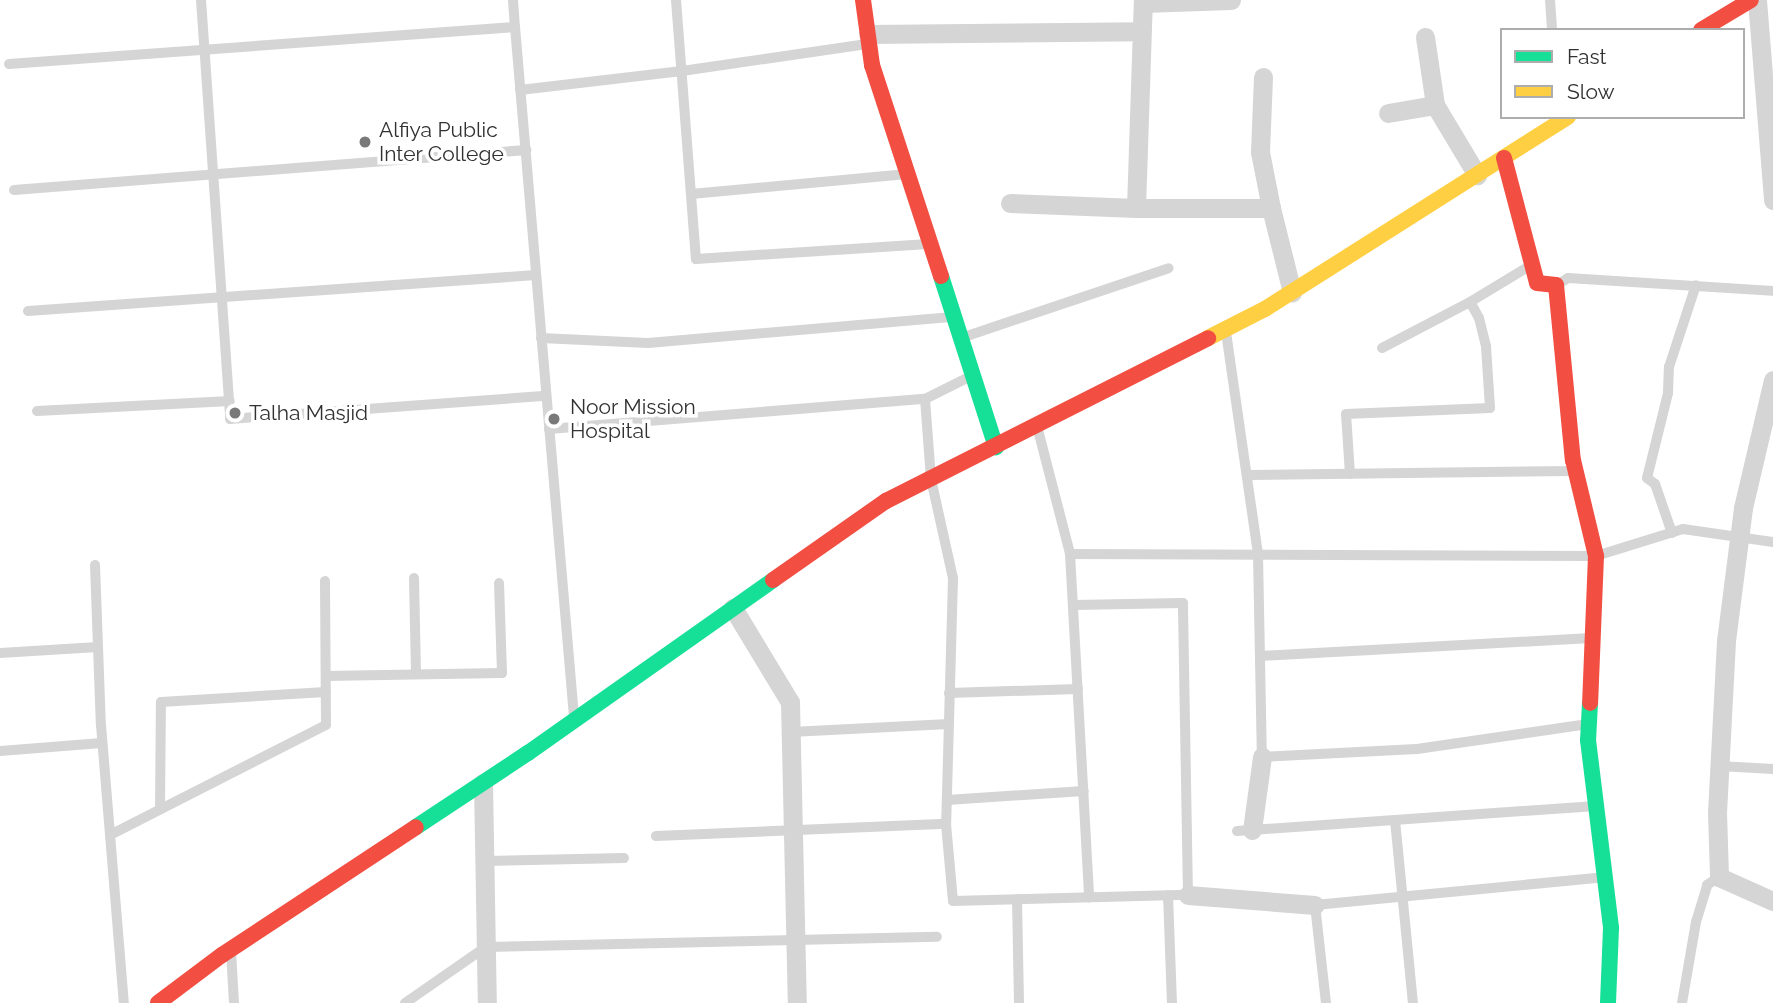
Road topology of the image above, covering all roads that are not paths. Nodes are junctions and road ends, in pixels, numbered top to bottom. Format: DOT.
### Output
graph roads {
  1 [pos="201,0"];
  2 [pos="513,0"];
  3 [pos="676,0"];
  4 [pos="863,0"];
  5 [pos="1231,0"];
  6 [pos="1550,0"];
  7 [pos="1751,0"];
  8 [pos="1757,0"];
  9 [pos="1143,2"];
  10 [pos="515,27"];
  11 [pos="1552,28"];
  12 [pos="1704,28"];
  13 [pos="1141,31"];
  14 [pos="1425,37"];
  15 [pos="869,39"];
  16 [pos="204,50"];
  17 [pos="9,64"];
  18 [pos="682,71"];
  19 [pos="1263,77"];
  20 [pos="520,90"];
  21 [pos="1435,105"];
  22 [pos="1769,110"];
  23 [pos="1388,113"];
  24 [pos="1565,119"];
  25 [pos="526,150"];
  26 [pos="1504,158"];
  27 [pos="908,174"];
  28 [pos="214,175"];
  29 [pos="1477,175"];
  30 [pos="14,190"];
  31 [pos="691,194"];
  32 [pos="1773,200"];
  33 [pos="1010,203"];
  34 [pos="1136,208"];
  35 [pos="1271,208"];
  36 [pos="930,244"];
  37 [pos="1532,265"];
  38 [pos="1169,268"];
  39 [pos="536,275"];
  40 [pos="1556,285"];
  41 [pos="1696,285"];
  42 [pos="1773,291"];
  43 [pos="1292,292"];
  44 [pos="223,297"];
  45 [pos="1470,302"];
  46 [pos="28,311"];
  47 [pos="954,317"];
  48 [pos="1226,329"];
  49 [pos="541,338"];
  50 [pos="961,338"];
  51 [pos="1382,348"];
  52 [pos="972,375"];
  53 [pos="1773,380"];
  54 [pos="546,396"];
  55 [pos="925,399"];
  56 [pos="230,401"];
  57 [pos="37,411"];
  58 [pos="1769,414"];
  59 [pos="1037,426"];
  60 [pos="549,429"];
  61 [pos="996,447"];
  62 [pos="1576,471"];
  63 [pos="1350,474"];
  64 [pos="1247,475"];
  65 [pos="931,479"];
  66 [pos="1672,533"];
  67 [pos="1739,538"];
  68 [pos="1773,542"];
  69 [pos="1070,554"];
  70 [pos="1258,555"];
  71 [pos="1596,556"];
  72 [pos="95,565"];
  73 [pos="414,578"];
  74 [pos="325,581"];
  75 [pos="499,583"];
  76 [pos="1073,605"];
  77 [pos="733,607"];
  78 [pos="1593,638"];
  79 [pos="98,647"];
  80 [pos="0,653"];
  81 [pos="1260,656"];
  82 [pos="415,674"];
  83 [pos="326,676"];
  84 [pos="1078,689"];
  85 [pos="326,692"];
  86 [pos="950,693"];
  87 [pos="574,720"];
  88 [pos="948,724"];
  89 [pos="1589,724"];
  90 [pos="791,732"];
  91 [pos="103,743"];
  92 [pos="0,751"];
  93 [pos="1262,757"];
  94 [pos="1720,766"];
  95 [pos="1773,769"];
  96 [pos="483,783"];
  97 [pos="1084,791"];
  98 [pos="947,800"];
  99 [pos="1596,806"];
  100 [pos="160,809"];
  101 [pos="1395,820"];
  102 [pos="946,824"];
  103 [pos="793,830"];
  104 [pos="1245,830"];
  105 [pos="110,835"];
  106 [pos="656,836"];
  107 [pos="624,858"];
  108 [pos="485,861"];
  109 [pos="1605,877"];
  110 [pos="1719,877"];
  111 [pos="1178,895"];
  112 [pos="1089,897"];
  113 [pos="1403,897"];
  114 [pos="1017,899"];
  115 [pos="1773,901"];
  116 [pos="1315,905"];
  117 [pos="937,937"];
  118 [pos="796,940"];
  119 [pos="486,947"];
  120 [pos="231,949"];
  121 [pos="124,1003"];
  122 [pos="158,1003"];
  123 [pos="234,1003"];
  124 [pos="406,1003"];
  125 [pos="487,1003"];
  126 [pos="797,1003"];
  127 [pos="1019,1003"];
  128 [pos="1172,1003"];
  129 [pos="1325,1003"];
  130 [pos="1413,1003"];
  131 [pos="1608,1003"];
  132 [pos="1682,1003"];
  1 -- 16 [label="lane"];
  2 -- 10 [label="lane"];
  3 -- 18 [label="lane"];
  4 -- 15 [label="street"];
  5 -- 9 [label="street"];
  6 -- 11 [label="lane"];
  7 -- 12 [label="street"];
  8 -- 22 [label="street"];
  9 -- 13 [label="street"];
  10 -- 16 [label="lane"];
  10 -- 20 [label="lane"];
  13 -- 15 [label="street"];
  13 -- 34 [label="street"];
  14 -- 21 [label="street"];
  15 -- 18 [label="lane"];
  15 -- 27 [label="street"];
  16 -- 17 [label="lane"];
  16 -- 28 [label="lane"];
  18 -- 20 [label="lane"];
  18 -- 31 [label="lane"];
  19 -- 35 [label="street"];
  20 -- 25 [label="lane"];
  21 -- 23 [label="street"];
  21 -- 29 [label="street"];
  22 -- 32 [label="street"];
  24 -- 26 [label="street"];
  25 -- 28 [label="lane"];
  25 -- 39 [label="lane"];
  26 -- 29 [label="street"];
  26 -- 37 [label="street"];
  27 -- 31 [label="lane"];
  27 -- 36 [label="street"];
  28 -- 30 [label="lane"];
  28 -- 44 [label="lane"];
  29 -- 43 [label="street"];
  31 -- 36 [label="lane"];
  33 -- 34 [label="street"];
  34 -- 35 [label="street"];
  35 -- 43 [label="street"];
  36 -- 47 [label="street"];
  37 -- 40 [label="street"];
  37 -- 45 [label="lane"];
  38 -- 50 [label="lane"];
  39 -- 44 [label="lane"];
  39 -- 49 [label="lane"];
  40 -- 41 [label="lane"];
  40 -- 62 [label="street"];
  41 -- 42 [label="lane"];
  41 -- 66 [label="lane"];
  43 -- 48 [label="street"];
  44 -- 46 [label="lane"];
  44 -- 56 [label="lane"];
  45 -- 51 [label="lane"];
  45 -- 63 [label="lane"];
  47 -- 49 [label="lane"];
  47 -- 50 [label="street"];
  48 -- 59 [label="street"];
  48 -- 64 [label="lane"];
  49 -- 54 [label="lane"];
  50 -- 52 [label="street"];
  52 -- 55 [label="lane"];
  52 -- 61 [label="street"];
  53 -- 58 [label="street"];
  54 -- 56 [label="lane"];
  54 -- 60 [label="lane"];
  55 -- 60 [label="lane"];
  55 -- 65 [label="lane"];
  56 -- 57 [label="lane"];
  58 -- 67 [label="street"];
  59 -- 61 [label="street"];
  59 -- 69 [label="lane"];
  60 -- 87 [label="lane"];
  61 -- 65 [label="street"];
  62 -- 63 [label="lane"];
  62 -- 71 [label="street"];
  63 -- 64 [label="lane"];
  64 -- 70 [label="lane"];
  65 -- 77 [label="street"];
  65 -- 86 [label="lane"];
  66 -- 67 [label="lane"];
  66 -- 71 [label="lane"];
  67 -- 68 [label="lane"];
  67 -- 94 [label="street"];
  69 -- 70 [label="lane"];
  69 -- 76 [label="lane"];
  70 -- 71 [label="lane"];
  70 -- 81 [label="lane"];
  71 -- 78 [label="street"];
  72 -- 79 [label="lane"];
  73 -- 82 [label="lane"];
  74 -- 83 [label="lane"];
  75 -- 82 [label="lane"];
  76 -- 84 [label="lane"];
  76 -- 111 [label="lane"];
  77 -- 87 [label="street"];
  77 -- 90 [label="street"];
  78 -- 81 [label="lane"];
  78 -- 89 [label="street"];
  79 -- 80 [label="lane"];
  79 -- 91 [label="lane"];
  81 -- 93 [label="lane"];
  82 -- 83 [label="lane"];
  83 -- 85 [label="lane"];
  84 -- 86 [label="lane"];
  84 -- 97 [label="lane"];
  85 -- 100 [label="lane"];
  85 -- 100 [label="lane"];
  86 -- 88 [label="lane"];
  87 -- 96 [label="street"];
  88 -- 90 [label="lane"];
  88 -- 98 [label="lane"];
  89 -- 93 [label="lane"];
  89 -- 99 [label="street"];
  90 -- 103 [label="street"];
  91 -- 92 [label="lane"];
  91 -- 105 [label="lane"];
  93 -- 104 [label="street"];
  94 -- 95 [label="lane"];
  94 -- 110 [label="street"];
  96 -- 108 [label="street"];
  96 -- 120 [label="street"];
  97 -- 98 [label="lane"];
  97 -- 112 [label="lane"];
  98 -- 102 [label="lane"];
  99 -- 101 [label="lane"];
  99 -- 109 [label="street"];
  100 -- 105 [label="lane"];
  101 -- 104 [label="lane"];
  101 -- 113 [label="lane"];
  102 -- 103 [label="lane"];
  102 -- 114 [label="lane"];
  103 -- 106 [label="lane"];
  103 -- 118 [label="street"];
  105 -- 121 [label="lane"];
  107 -- 108 [label="lane"];
  108 -- 119 [label="street"];
  109 -- 113 [label="lane"];
  109 -- 131 [label="street"];
  110 -- 115 [label="street"];
  110 -- 132 [label="lane"];
  111 -- 112 [label="lane"];
  111 -- 116 [label="street"];
  111 -- 128 [label="lane"];
  112 -- 114 [label="lane"];
  113 -- 116 [label="lane"];
  113 -- 130 [label="lane"];
  114 -- 127 [label="lane"];
  116 -- 129 [label="lane"];
  117 -- 118 [label="lane"];
  118 -- 119 [label="lane"];
  118 -- 126 [label="street"];
  119 -- 124 [label="lane"];
  119 -- 125 [label="street"];
  120 -- 122 [label="street"];
  120 -- 123 [label="lane"];
}
